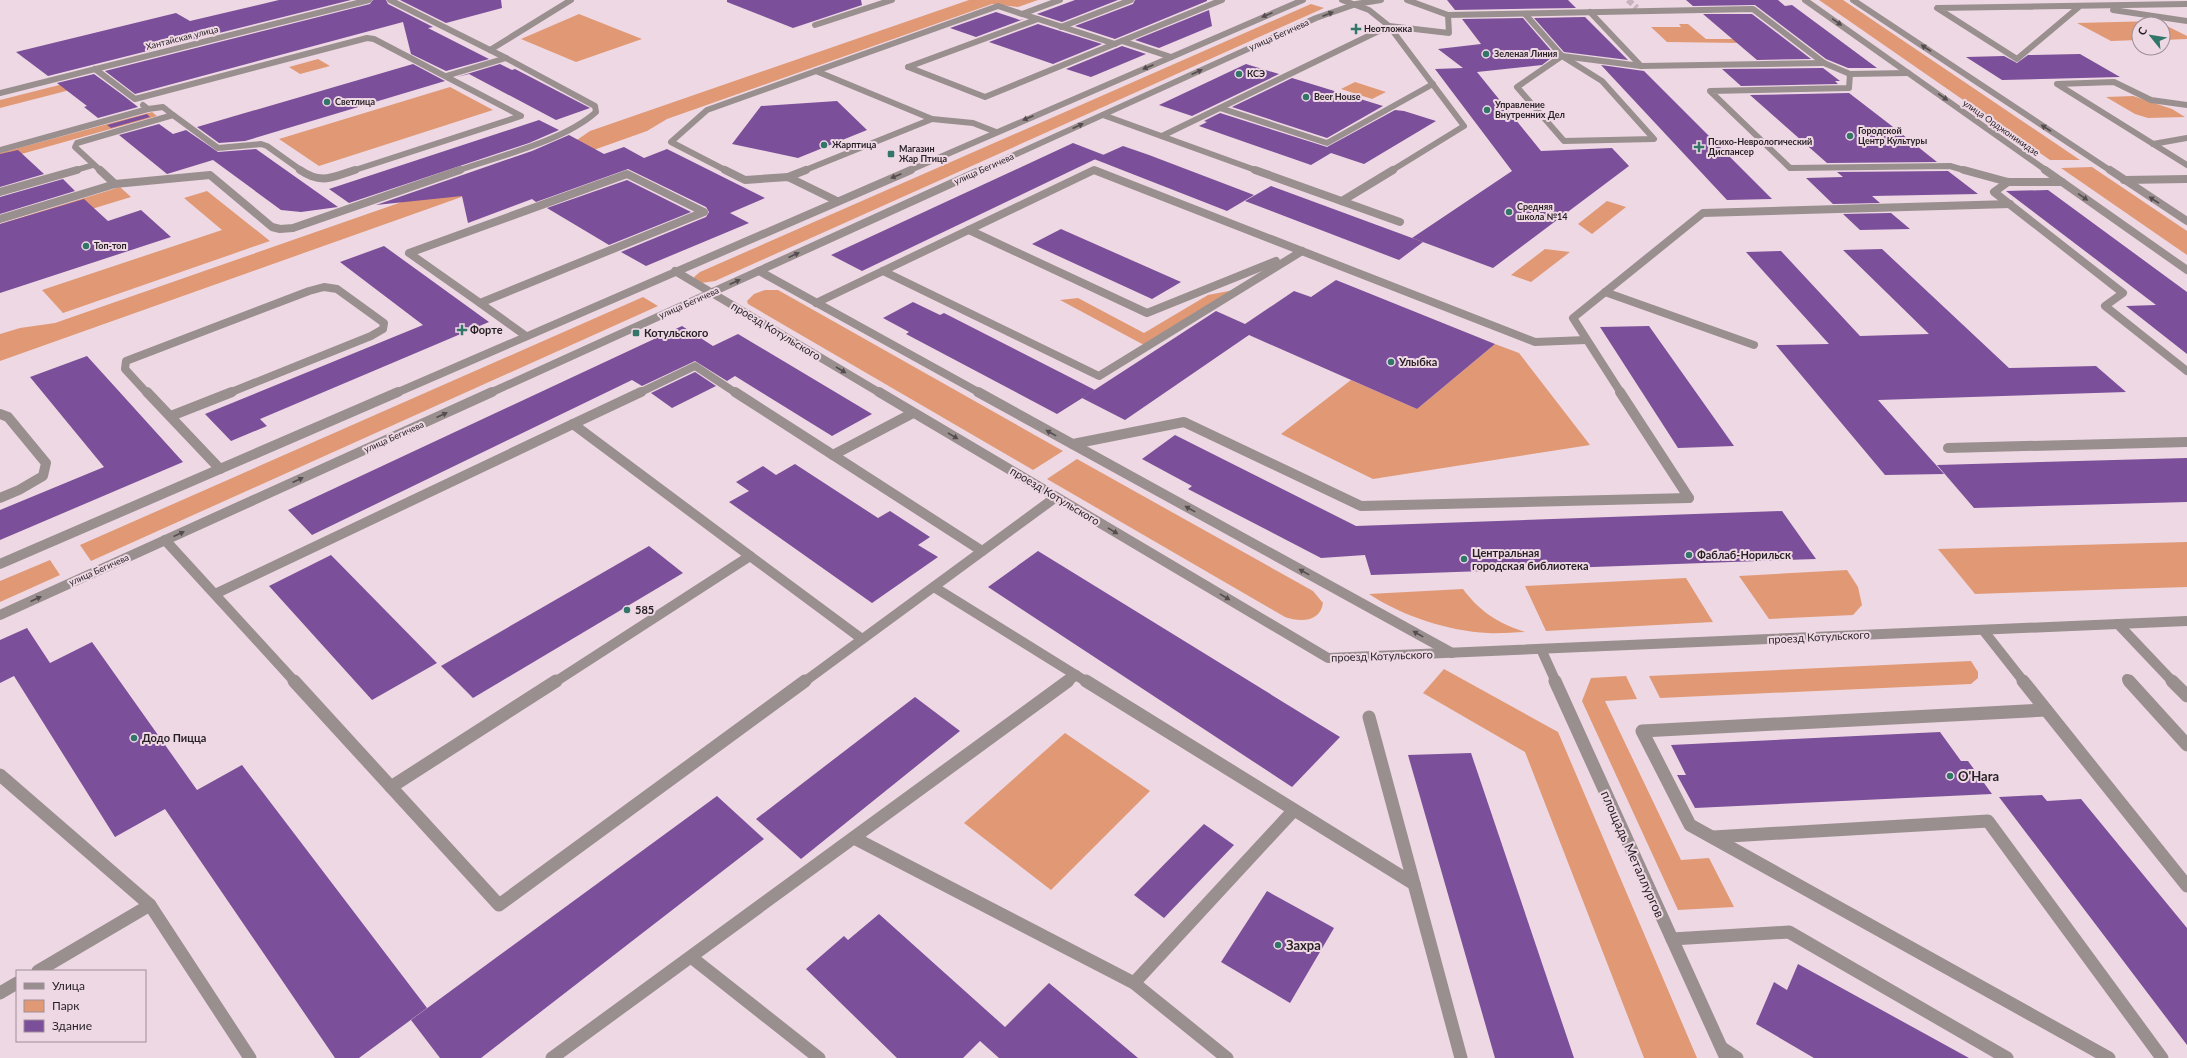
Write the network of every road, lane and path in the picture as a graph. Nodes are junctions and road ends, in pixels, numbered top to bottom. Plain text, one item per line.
1 (369, 0) edge
2 (390, 0) edge
3 (571, 0) edge
4 (892, 0) edge
5 (1060, 0) edge
6 (1131, 0) edge
7 (1222, 0) edge
8 (1303, 0) edge
9 (1342, 0) edge
10 (1381, 0) edge
11 (1407, 0) edge
12 (1805, 0) edge
13 (1853, 0) edge
14 (2070, 0) edge
15 (1356, 4) junction
16 (2187, 4) edge
17 (2080, 6) junction
18 (1590, 12) junction
19 (1022, 14) junction
20 (1525, 14) junction
21 (1448, 15) junction
22 (1038, 19) junction
23 (2187, 21) edge
24 (815, 25) dead end
25 (1061, 26) junction
26 (1389, 26) junction
27 (1122, 41) junction
28 (1114, 44) junction
29 (490, 50) junction
30 (1562, 56) junction
31 (1171, 57) junction
32 (506, 58) junction
33 (1824, 63) junction
34 (1642, 66) junction
35 (95, 69) junction
36 (816, 71) junction
37 (1908, 73) junction
38 (1850, 74) junction
39 (446, 76) junction
40 (1433, 84) junction
41 (0, 93) edge
42 (135, 99) junction
43 (2187, 106) edge
44 (1220, 108) junction
45 (148, 109) junction
46 (173, 115) junction
47 (1103, 115) junction
48 (932, 119) junction
49 (996, 132) junction
50 (1162, 136) junction
51 (2187, 138) edge
52 (2187, 143) edge
53 (2154, 144) junction
54 (0, 150) edge
55 (2187, 164) edge
56 (93, 165) junction
57 (788, 177) junction
58 (2187, 179) edge
59 (2124, 180) junction
60 (2008, 182) junction
61 (2062, 182) junction
62 (115, 184) junction
63 (0, 192) edge
64 (837, 201) junction
65 (1342, 201) junction
66 (2010, 204) junction
67 (0, 218) edge
68 (2187, 221) edge
69 (1400, 222) dead end
70 (969, 230) junction
71 (1302, 250) junction
72 (2187, 270) edge
73 (675, 271) junction
74 (759, 271) junction
75 (883, 271) junction
76 (1605, 292) junction
77 (711, 293) junction
78 (480, 303) junction
79 (816, 303) junction
80 (526, 336) junction
81 (1586, 340) junction
82 (1754, 345) dead end
83 (2187, 371) edge
84 (914, 413) junction
85 (0, 414) edge
86 (171, 416) junction
87 (573, 424) junction
88 (2187, 442) edge
89 (1073, 444) junction
90 (1948, 448) dead end
91 (833, 455) junction
92 (220, 469) junction
93 (1056, 497) junction
94 (0, 498) edge
95 (165, 540) junction
96 (982, 551) junction
97 (750, 556) junction
98 (0, 564) edge
99 (934, 587) junction
100 (215, 594) junction
101 (0, 615) edge
102 (2187, 621) edge
103 (2118, 624) junction
104 (1982, 630) junction
105 (862, 639) junction
106 (1541, 649) junction
107 (1452, 653) junction
108 (1076, 675) junction
109 (2127, 679) dead end
110 (2187, 696) edge
111 (2046, 710) junction
112 (1369, 717) dead end
113 (2187, 745) edge
114 (0, 775) edge
115 (391, 787) junction
116 (1294, 810) junction
117 (1712, 837) junction
118 (854, 838) junction
119 (1414, 884) junction
120 (2187, 886) edge
121 (150, 905) junction
122 (1672, 938) junction
123 (691, 956) junction
124 (40, 970) edge
125 (1134, 983) junction
126 (16, 984) edge
127 (0, 993) edge
128 (1724, 1053) edge
129 (250, 1058) edge
130 (552, 1058) edge
131 (819, 1058) edge
132 (1227, 1058) edge
133 (1461, 1058) edge
134 (1737, 1058) edge
135 (2007, 1058) edge
136 (2109, 1058) edge
137 (2162, 1058) edge

1 - 35 street, Хантайская улица
2 - 29 street
3 - 29 street
4 - 24 street
5 - 19 street
6 - 25 street
7 - 27 street
8 -> 31 street
9 - 15 street
10 - 15 street, улица Бегичева
11 - 21 street
12 -> 37 street, улица Орджоникидзе
59 -> 13 street
14 - 17 street
15 - 26 street
47 -> 15 street, улица Бегичева
16 - 17 street
17 - 17 street
17 - 23 street
18 - 20 street
18 - 33 street
18 - 34 street
19 - 22 street
19 - 36 street
20 - 21 street
20 - 30 street
21 - 26 street
22 - 25 street
22 - 28 street
25 - 28 street
26 - 40 street
26 - 44 street
27 - 28 street
27 - 31 street
29 - 32 street
30 - 30 street
30 - 34 street
31 -> 49 street
32 - 39 street
32 - 62 street
33 - 34 street
33 - 38 street
35 - 41 street, Хантайская улица
35 - 42 street
36 - 48 street
36 - 57 street
37 - 38 street
37 -> 61 street, улица Орджоникидзе
38 - 60 street
39 - 42 street
39 - 46 street
40 - 44 street
40 - 65 street
42 - 45 street
43 - 53 street
44 - 50 street
45 - 46 street
45 - 54 street
46 - 56 street
47 - 50 street
74 -> 47 street, улица Бегичева
48 - 49 street
48 - 57 street
49 -> 64 street
50 - 65 street
51 - 53 street
52 - 53 street
53 - 55 street
56 - 62 street
56 - 63 street
57 - 64 street
58 - 59 street
68 -> 59 street
60 - 61 street
60 - 66 street
61 -> 72 street, улица Орджоникидзе
62 - 67 street
64 - 73 street
65 - 69 street
66 - 76 street
66 - 83 street
70 - 71 street
70 - 71 street
70 - 75 street
71 - 75 street
71 - 81 street
73 - 77 street, проезд Котульского
73 - 80 street
77 -> 74 street, улица Бегичева
74 - 79 street, проезд Котульского
75 - 79 street
76 - 81 street
76 - 82 street
77 -> 84 street, проезд Котульского
95 -> 77 street, улица Бегичева
78 - 78 street
78 - 80 street
89 -> 79 street, проезд Котульского
80 - 92 street
81 - 89 street
84 - 91 street
84 -> 93 street, проезд Котульского
85 - 94 street
86 - 86 street
86 - 92 street
87 - 91 street
87 - 97 street
87 - 100 street
88 - 90 street
107 -> 89 street, проезд Котульского
91 - 96 street
92 - 98 street
93 - 96 street
93 -> 107 street, проезд Котульского
95 - 100 street
101 -> 95 street, улица Бегичева
96 - 99 street
97 - 105 street
97 - 115 street
99 - 105 street
99 - 108 street
100 - 115 street
102 - 103 street, проезд Котульского
103 - 104 street, проезд Котульского
103 - 110 street
104 - 106 street, проезд Котульского
104 - 111 street
105 - 115 street
106 - 107 street, проезд Котульского
106 - 122 street, площадь Металлургов
108 - 116 street
108 - 118 street
109 - 113 street
111 - 117 street
111 - 120 street
112 - 119 street
114 - 121 street
116 - 119 street
116 - 125 street
117 - 136 street
117 - 137 street
118 - 123 street
118 - 125 street
119 - 133 street
121 - 124 street
121 - 129 street
122 - 128 street, площадь Металлургов
122 - 135 street
123 - 130 street
123 - 131 street
125 - 132 street
126 - 127 street
128 - 134 street

